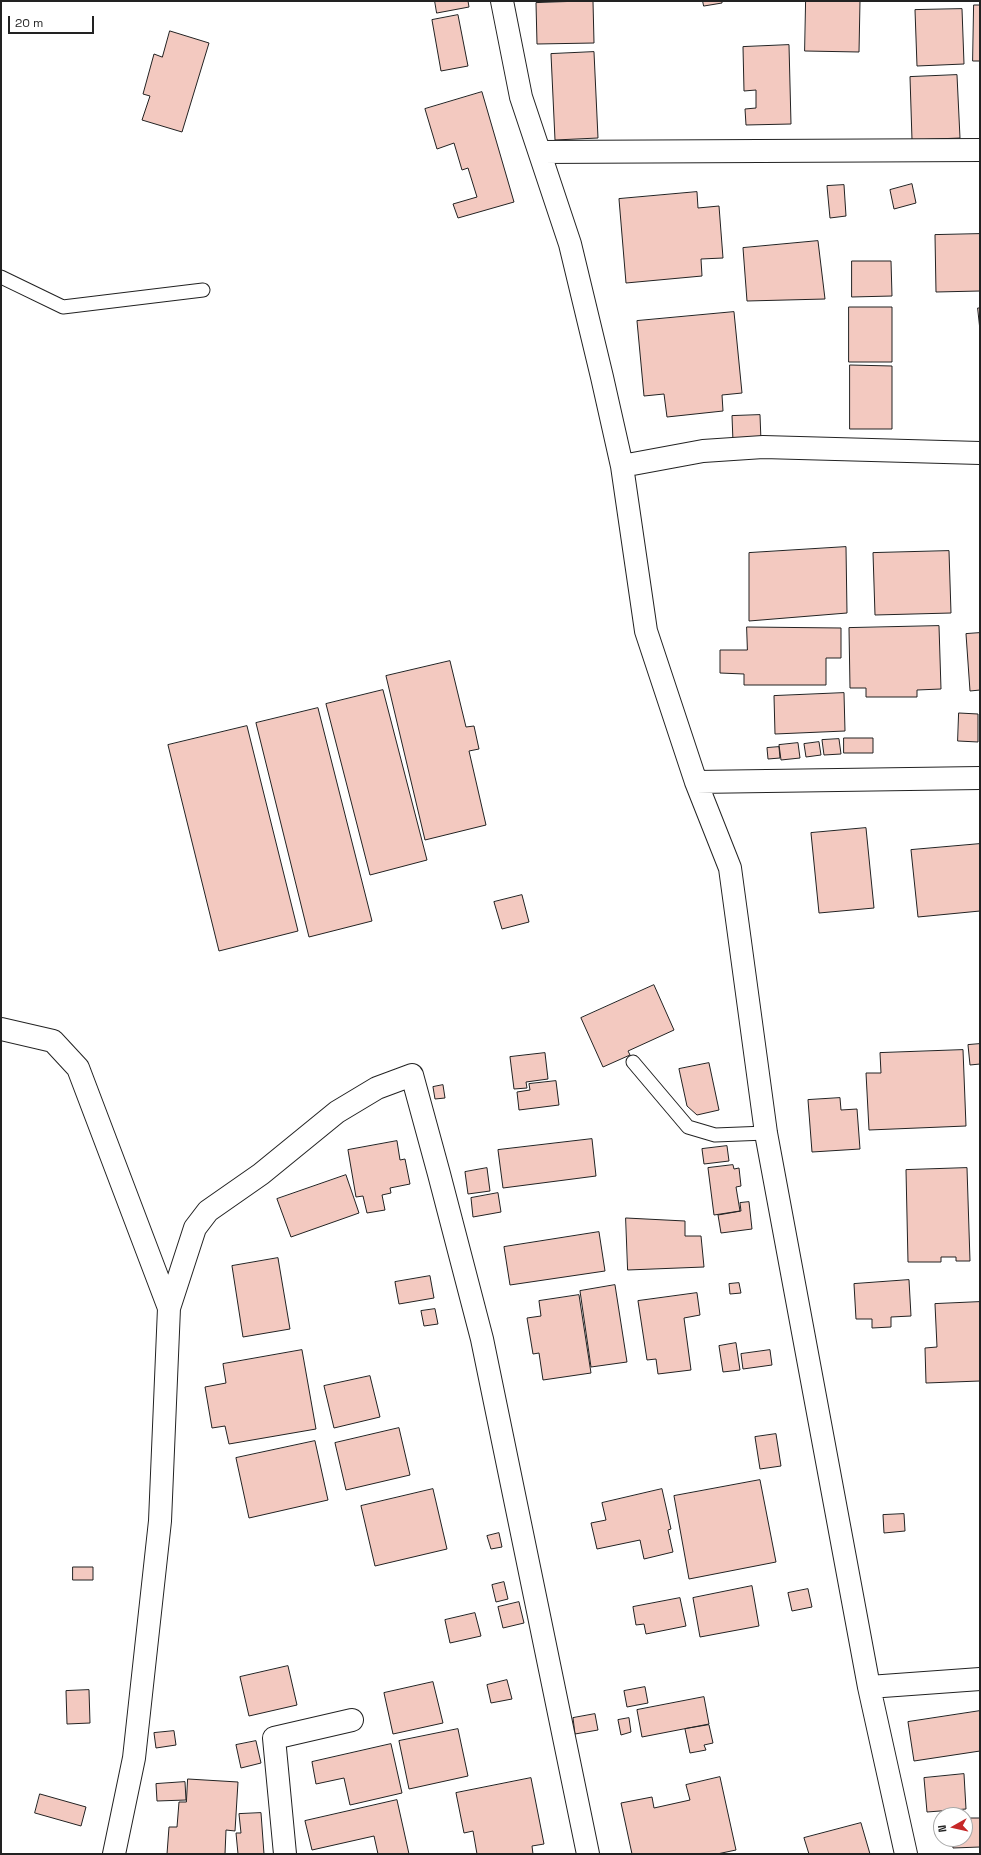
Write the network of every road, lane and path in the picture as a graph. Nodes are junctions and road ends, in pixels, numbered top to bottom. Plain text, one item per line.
1 (502, 1) edge
2 (980, 150) edge
3 (540, 152) junction
4 (1, 277) edge
5 (203, 290) dead end
6 (980, 453) edge
7 (622, 466) junction
8 (980, 778) edge
9 (696, 782) junction
10 (1, 1029) edge
11 (633, 1062) dead end
12 (766, 1133) junction
13 (169, 1308) junction
14 (980, 1679) edge
15 (869, 1687) junction
16 (352, 1720) dead end
17 (114, 1854) edge
18 (285, 1854) edge
19 (588, 1854) edge
20 (906, 1854) edge

1 - 3 street
2 - 3 street
3 - 7 street
4 - 5 lane
6 - 7 street
7 - 9 street
8 - 9 street
9 - 12 street
10 - 13 street
11 - 12 lane
12 - 15 street
13 - 17 street
13 - 19 street
14 - 15 street
15 - 20 street
16 - 18 street

